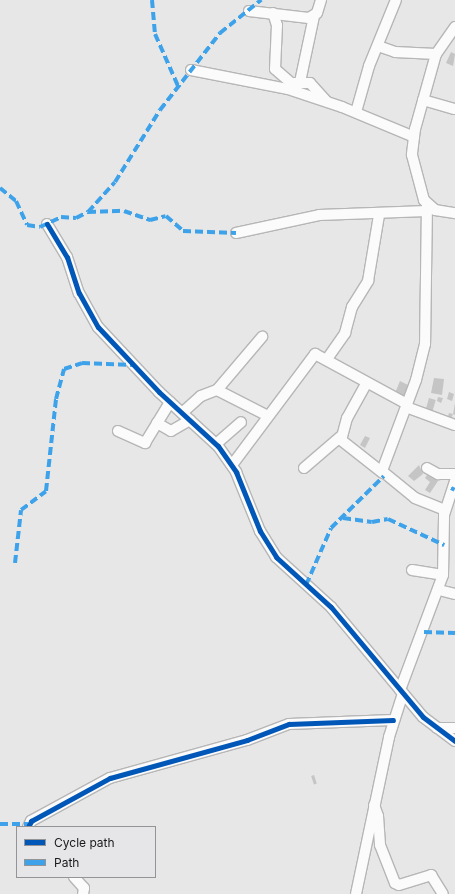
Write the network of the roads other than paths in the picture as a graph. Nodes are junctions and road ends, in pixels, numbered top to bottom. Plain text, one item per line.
1 (321, 0) edge
2 (396, 0) edge
3 (249, 11) dead end
4 (273, 13) junction
5 (314, 16) junction
6 (455, 27) edge
7 (378, 46) junction
8 (436, 54) junction
9 (191, 70) dead end
10 (300, 82) junction
11 (423, 100) junction
12 (326, 101) junction
13 (455, 109) edge
14 (356, 112) junction
15 (414, 137) junction
16 (427, 208) junction
17 (455, 213) edge
18 (379, 214) junction
19 (47, 224) dead end
20 (236, 233) dead end
21 (262, 338) dead end
22 (327, 359) junction
23 (366, 384) junction
24 (217, 390) junction
25 (170, 402) junction
26 (406, 406) junction
27 (182, 413) junction
28 (268, 416) junction
29 (190, 420) junction
30 (241, 422) dead end
31 (157, 423) junction
32 (455, 425) edge
33 (118, 431) dead end
34 (340, 437) junction
35 (216, 444) junction
36 (232, 465) junction
37 (304, 468) dead end
38 (427, 468) dead end
39 (382, 473) junction
40 (455, 474) edge
41 (455, 480) edge
42 (445, 510) junction
43 (412, 570) dead end
44 (443, 576) junction
45 (439, 590) junction
46 (455, 594) edge
47 (401, 691) junction
48 (393, 720) junction
49 (437, 728) junction
50 (455, 728) edge
51 (455, 741) edge
52 (374, 805) junction
53 (28, 826) edge
54 (75, 878) edge
55 (83, 894) edge
56 (356, 894) edge
57 (443, 894) edge

1 - 5 street
2 - 7 street
3 - 4 street
4 - 5 street
4 - 10 street
5 - 10 street
6 - 8 street
7 - 8 street
7 - 14 street
8 - 11 street
9 - 12 street
10 - 12 street
11 - 13 street
11 - 15 street
12 - 14 street
14 - 15 street
15 - 16 street
16 - 17 street
16 - 18 street
16 - 26 street
18 - 20 street
18 - 22 street
19 - 25 street
21 - 24 street
22 - 23 street
22 - 28 street
23 - 26 street
23 - 34 street
24 - 27 street
24 - 28 street
25 - 27 street
25 - 31 street
26 - 32 street
26 - 39 street
27 - 29 street
28 - 36 street
29 - 31 street
29 - 35 street
30 - 35 street
31 - 33 street
34 - 37 street
34 - 39 street
35 - 36 street
36 - 47 street
38 - 40 street
39 - 42 street
41 - 42 street
42 - 44 street
43 - 44 street
44 - 45 street
45 - 46 street
45 - 47 street
47 - 48 street
47 - 49 street
48 - 52 street
48 - 53 street
49 - 50 street
49 - 51 street
52 - 56 street
52 - 57 street
54 - 55 street

